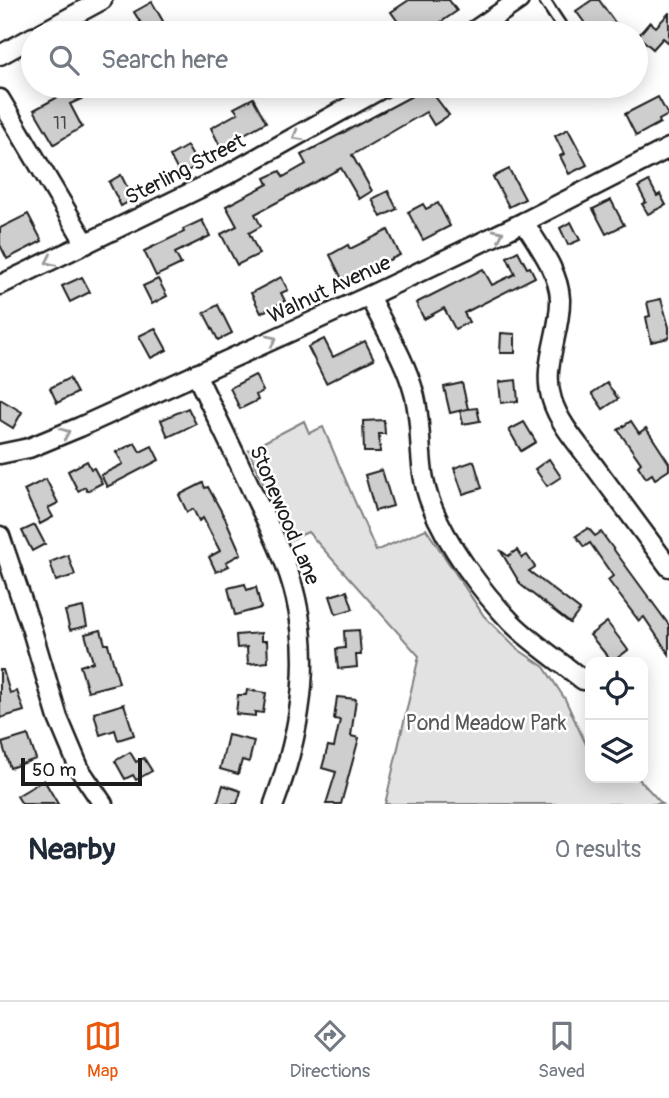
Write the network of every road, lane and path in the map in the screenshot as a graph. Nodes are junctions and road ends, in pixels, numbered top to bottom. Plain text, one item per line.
1 (102, 0) edge
2 (519, 0) edge
3 (544, 0) edge
4 (63, 21) edge
5 (488, 21) edge
6 (558, 21) edge
7 (21, 44) edge
8 (0, 55) edge
9 (365, 98) edge
10 (0, 99) edge
11 (669, 148) edge
12 (524, 222) junction
13 (86, 244) junction
14 (0, 285) edge
15 (369, 296) junction
16 (196, 374) junction
17 (0, 454) edge
18 (0, 536) edge
19 (669, 567) edge
20 (583, 680) dead end
21 (103, 804) edge
22 (274, 804) edge

1 - 4 street
2 - 5 street
3 - 6 lane
7 - 8 street
9 -> 13 street, Sterling Street
10 - 13 street
11 - 12 street, Walnut Avenue
15 -> 12 street, Walnut Avenue
12 - 19 street
13 -> 14 street, Sterling Street
16 -> 15 street, Walnut Avenue
15 - 20 street
17 -> 16 street, Walnut Avenue
16 - 22 street, Stonewood Lane
18 - 21 street

